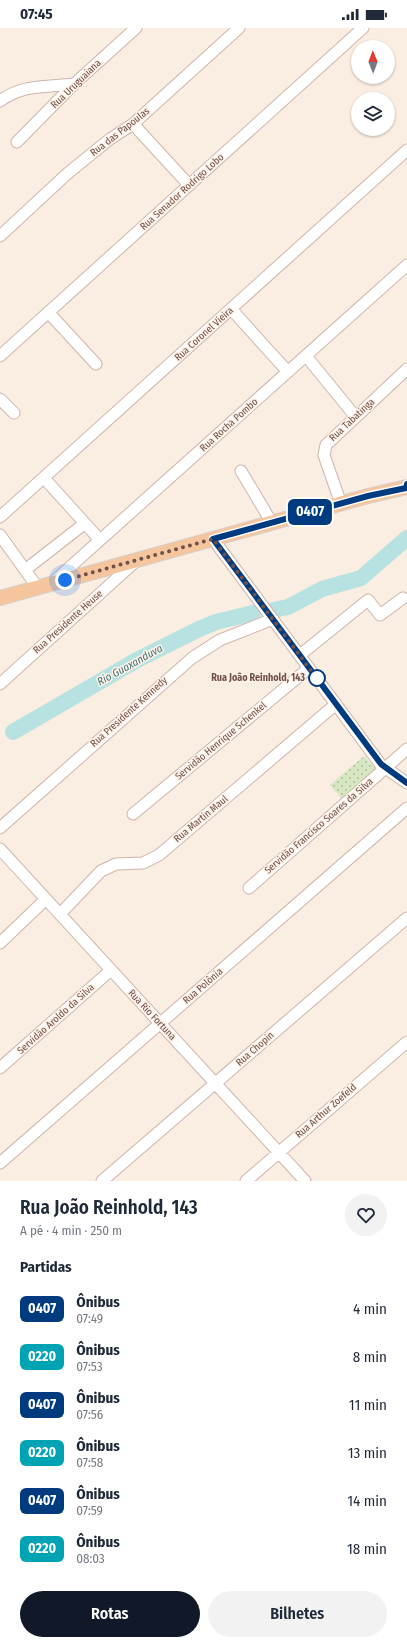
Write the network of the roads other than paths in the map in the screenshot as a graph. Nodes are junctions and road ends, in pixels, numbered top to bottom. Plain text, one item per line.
1 (136, 28) edge
2 (239, 28) edge
3 (363, 28) edge
4 (74, 84) junction
5 (0, 101) edge
6 (133, 124) junction
7 (17, 142) dead end
8 (407, 150) edge
9 (189, 185) junction
10 (0, 236) edge
11 (407, 264) edge
12 (232, 310) junction
13 (48, 312) junction
14 (0, 356) edge
15 (306, 356) junction
16 (96, 364) dead end
17 (407, 369) edge
18 (288, 372) junction
19 (0, 398) edge
20 (14, 413) dead end
21 (355, 416) junction
22 (242, 471) dead end
23 (44, 478) junction
24 (407, 486) edge
25 (342, 504) junction
26 (0, 517) edge
27 (272, 522) junction
28 (84, 524) junction
29 (0, 534) edge
30 (213, 539) junction
31 (100, 540) junction
32 (136, 560) junction
33 (25, 570) junction
34 (44, 586) junction
35 (0, 598) edge
36 (403, 598) dead end
37 (269, 613) junction
38 (300, 655) junction
39 (309, 668) junction
40 (0, 684) edge
41 (336, 704) junction
42 (407, 749) edge
43 (385, 768) junction
44 (407, 783) edge
45 (407, 808) edge
46 (133, 814) dead end
47 (0, 828) edge
48 (0, 850) edge
49 (249, 888) dead end
50 (46, 899) junction
51 (60, 914) junction
52 (407, 918) edge
53 (0, 943) edge
54 (111, 970) junction
55 (160, 1024) junction
56 (407, 1042) edge
57 (0, 1068) edge
58 (215, 1084) junction
59 (279, 1153) junction
60 (0, 1163) edge
61 (102, 1181) edge
62 (246, 1181) edge
63 (305, 1181) edge

1 - 4 street, Rua Uruguaiana
2 - 6 street, Rua das Papoulas
3 - 9 street, Rua Senador Rodrigo Lobo
4 - 5 street
4 - 7 street, Rua Uruguaiana
6 - 9 street
6 - 10 street, Rua das Papoulas
8 - 12 street, Rua Coronel Vieira
9 - 13 street, Rua Senador Rodrigo Lobo
11 - 15 street, Rua Rocha Pombo
12 - 18 street
12 - 23 street, Rua Coronel Vieira
13 - 14 street, Rua Senador Rodrigo Lobo
13 - 16 street
15 - 18 street, Rua Rocha Pombo
15 - 21 street
17 - 21 street, Rua Tabatinga
18 - 31 street, Rua Rocha Pombo
19 - 20 street
21 - 25 street, Rua Tabatinga
22 - 27 street
23 - 26 street, Rua Coronel Vieira
23 - 28 street
24 - 25 main road
25 - 27 main road
27 - 30 main road
28 - 31 street
28 - 33 street
29 - 33 street
30 - 32 main road
30 - 37 street
31 - 34 street, Rua Rocha Pombo
32 - 34 main road
32 - 40 street, Rua Presidente Heuse
33 - 34 street
34 - 35 main road
36 - 38 street
37 - 38 street
37 - 47 street, Rua Presidente Kennedy
38 - 39 street
39 - 41 street
39 - 46 street, Servidão Henrique Schenkel
41 - 43 street
41 - 51 street, Rua Martin Maul
42 - 43 street, Servidão Francisco Soares da Silva
43 - 44 street
43 - 49 street, Servidão Francisco Soares da Silva
45 - 55 street, Rua Polônia
48 - 50 street, Rua Rio Fortuna
50 - 51 street, Rua Rio Fortuna
50 - 53 street
51 - 54 street, Rua Rio Fortuna
52 - 58 street, Rua Chopin
54 - 55 street, Rua Rio Fortuna
54 - 57 street, Servidão Aroldo da Silva
55 - 58 street, Rua Rio Fortuna
55 - 60 street, Rua Polônia
56 - 59 street, Rua Arthur Zoefeld
58 - 59 street, Rua Rio Fortuna
58 - 61 street, Rua Chopin
59 - 62 street, Rua Arthur Zoefeld
59 - 63 street, Rua Rio Fortuna

